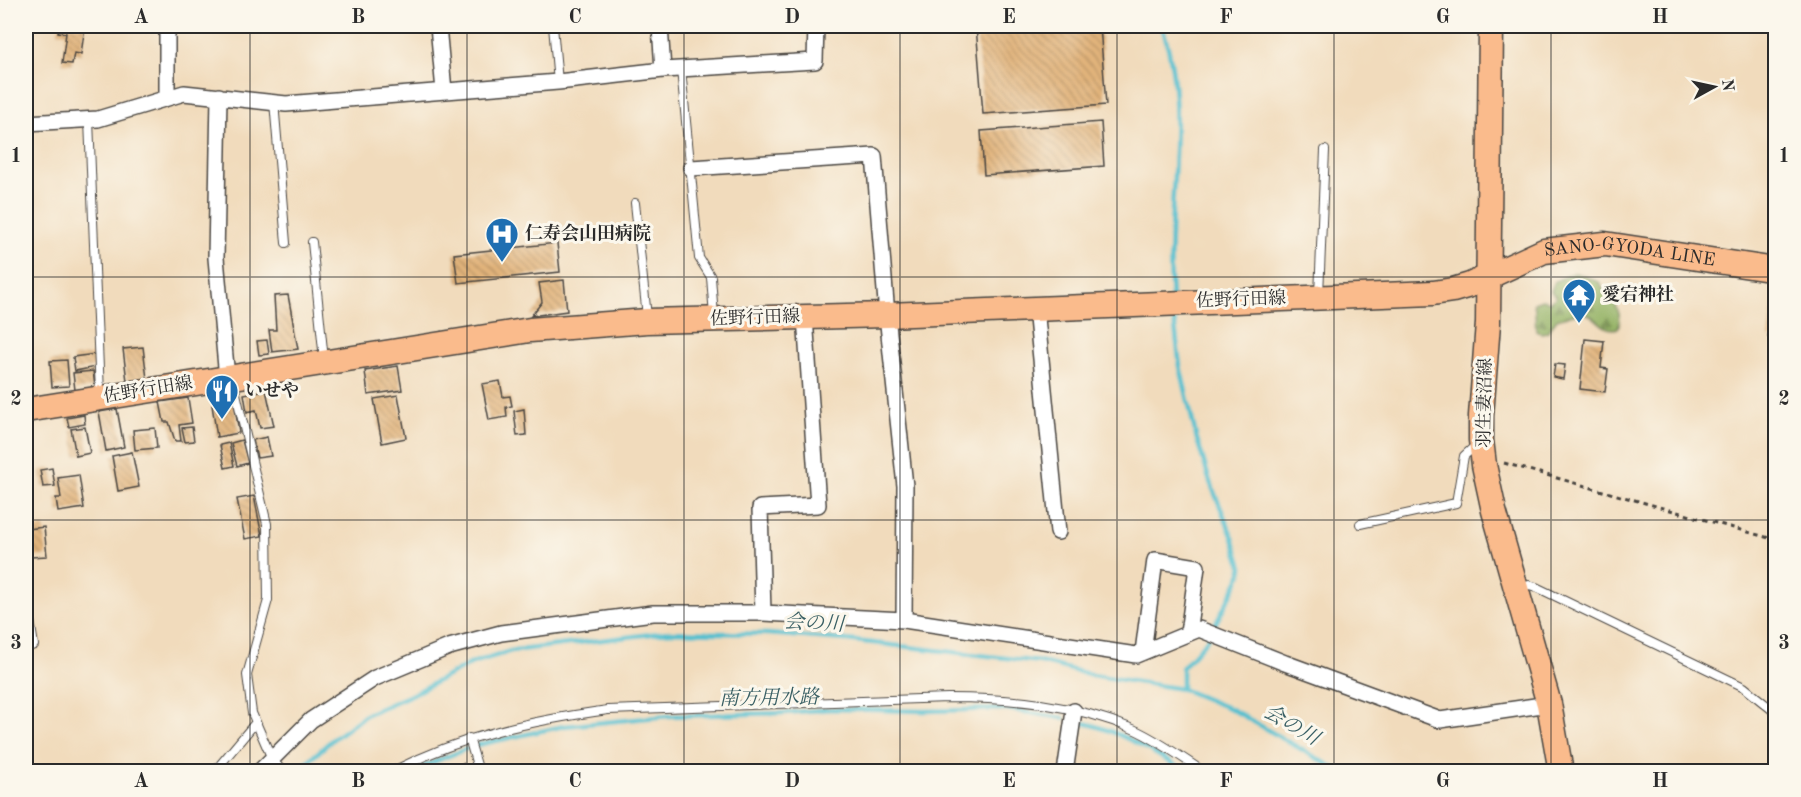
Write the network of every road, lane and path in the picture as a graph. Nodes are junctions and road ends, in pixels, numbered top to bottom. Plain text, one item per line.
1 (167, 26) edge
2 (438, 26) edge
3 (553, 26) edge
4 (660, 26) edge
5 (816, 26) edge
6 (1491, 26) edge
7 (681, 69) junction
8 (663, 70) junction
9 (558, 82) junction
10 (444, 91) junction
11 (219, 96) junction
12 (167, 98) junction
13 (274, 102) junction
14 (89, 120) junction
15 (26, 123) edge
16 (1325, 150) dead end
17 (691, 168) junction
18 (635, 203) dead end
19 (312, 242) dead end
20 (286, 243) dead end
21 (1776, 270) edge
22 (1488, 277) junction
23 (1318, 297) junction
24 (1036, 308) junction
25 (887, 315) junction
26 (805, 317) junction
27 (714, 320) junction
28 (647, 321) junction
29 (324, 363) junction
30 (230, 377) junction
31 (100, 398) junction
32 (26, 410) edge
33 (1481, 440) junction
34 (1484, 465) junction
35 (1360, 524) dead end
36 (1058, 532) dead end
37 (1776, 540) edge
38 (1516, 589) junction
39 (26, 596) edge
40 (763, 613) junction
41 (904, 620) junction
42 (1188, 633) junction
43 (26, 648) edge
44 (1143, 652) junction
45 (1549, 704) junction
46 (1074, 711) junction
47 (1776, 712) edge
48 (256, 722) junction
49 (469, 738) junction
50 (272, 759) junction
51 (475, 759) junction
52 (214, 771) edge
53 (259, 771) edge
54 (284, 771) edge
55 (391, 771) edge
56 (443, 771) edge
57 (479, 771) edge
58 (1065, 771) edge
59 (1204, 771) edge
60 (1561, 771) edge

1 - 12 street
2 - 10 street
3 - 9 lane
4 - 8 street
5 - 7 street
6 - 22 main road, 羽生妻沼線
7 - 8 street
7 - 17 lane
8 - 9 street
9 - 10 street
10 - 13 street
11 - 12 street
11 - 13 street
11 - 30 street
12 - 14 street
13 - 20 lane
14 - 15 street
14 - 31 lane
16 - 23 lane
17 - 25 street
17 - 27 lane
18 - 28 lane
19 - 29 lane
21 - 22 main road, SANO-GYODA LINE
22 - 23 main road, 佐野行田線
22 - 33 main road, 羽生妻沼線
23 - 24 main road, 佐野行田線
24 - 25 main road, 佐野行田線
24 - 36 street
25 - 26 main road, 佐野行田線
25 - 41 street
26 - 27 main road, 佐野行田線
26 - 40 street
27 - 28 main road, 佐野行田線
28 - 29 main road, 佐野行田線
29 - 30 main road, 佐野行田線
30 - 31 main road, 佐野行田線
30 - 48 lane
31 - 32 main road, 佐野行田線
33 - 34 main road, 羽生妻沼線
33 - 35 lane
34 - 37 path
34 - 38 main road, 羽生妻沼線
38 - 45 main road, 羽生妻沼線
38 - 47 lane
39 - 43 lane
40 - 41 street
40 - 50 street
41 - 44 street
42 - 44 street
42 - 44 street
42 - 45 street
45 - 60 main road, 羽生妻沼線
46 - 49 lane
46 - 58 street
46 - 59 lane
48 - 50 lane
48 - 52 lane
49 - 51 lane
49 - 55 lane
50 - 53 street
50 - 54 lane
51 - 56 path
51 - 57 lane

